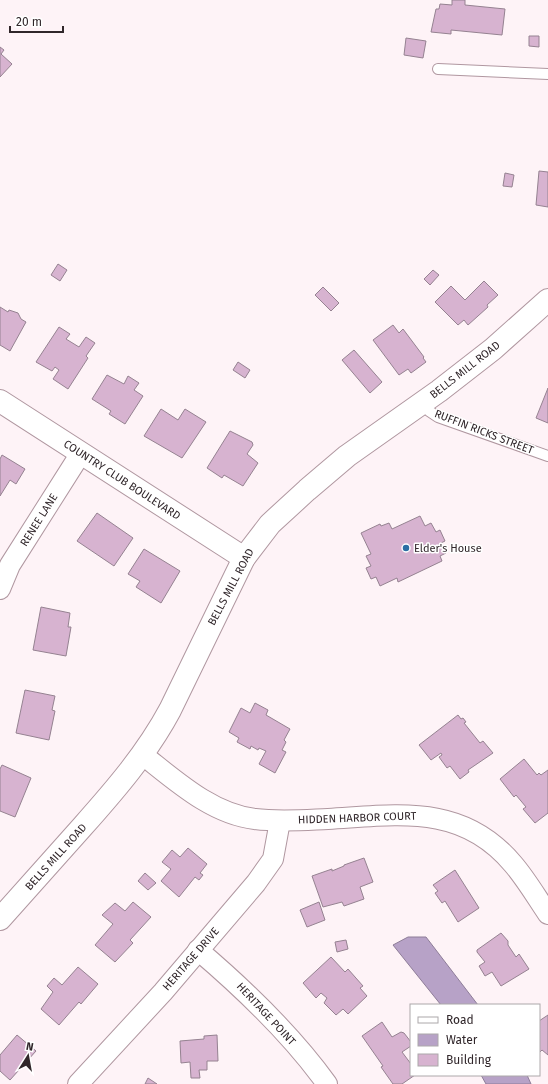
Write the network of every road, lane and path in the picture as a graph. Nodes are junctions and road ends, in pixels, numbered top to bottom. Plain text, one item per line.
1 (438, 69) dead end
2 (548, 74) edge
3 (548, 300) edge
4 (0, 401) edge
5 (422, 403) junction
6 (81, 453) junction
7 (548, 456) edge
8 (244, 558) junction
9 (0, 589) edge
10 (143, 755) junction
11 (280, 820) junction
12 (548, 914) edge
13 (0, 919) edge
14 (198, 950) junction
15 (78, 1084) edge
16 (327, 1084) edge

1 - 2 lane
3 - 5 street, BELLS MILL ROAD
4 - 6 street, COUNTRY CLUB BOULEVARD
5 - 7 lane, RUFFIN RICKS STREET
5 - 8 street, BELLS MILL ROAD
6 - 8 street, COUNTRY CLUB BOULEVARD
6 - 9 street, RENEE LANE
8 - 10 street, BELLS MILL ROAD
10 - 11 street, HIDDEN HARBOR COURT
10 - 13 street, BELLS MILL ROAD
11 - 12 street, HIDDEN HARBOR COURT
11 - 14 street, HERITAGE DRIVE
14 - 15 street, HERITAGE DRIVE
14 - 16 street, HERITAGE POINT

